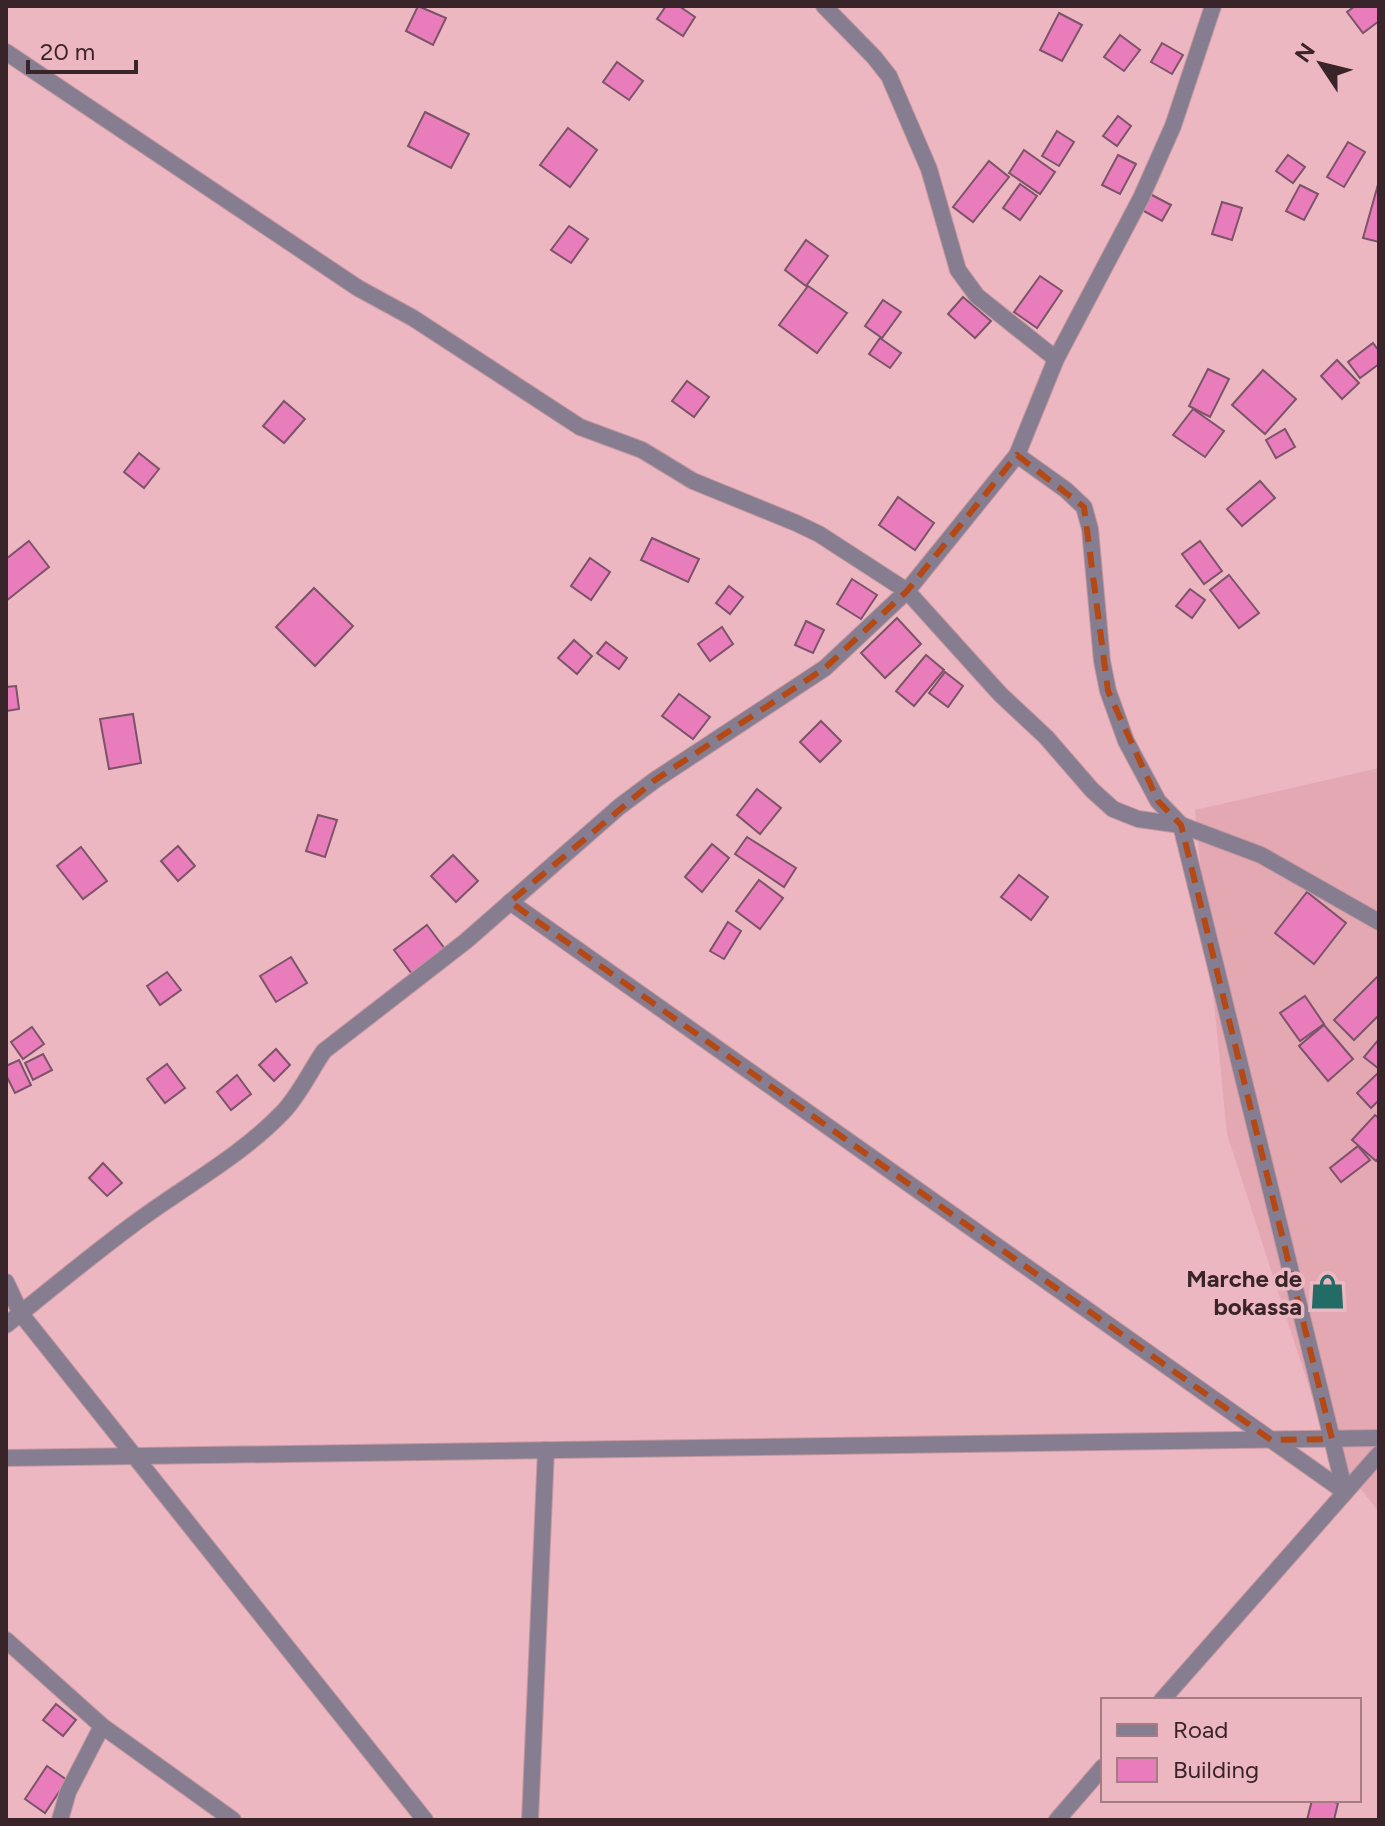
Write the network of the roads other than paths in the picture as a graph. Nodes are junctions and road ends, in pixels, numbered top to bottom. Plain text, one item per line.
1 (824, 6) edge
2 (1213, 6) edge
3 (6, 52) edge
4 (1056, 359) junction
5 (1017, 455) junction
6 (907, 591) junction
7 (1181, 825) junction
8 (510, 902) junction
9 (1379, 922) edge
10 (6, 1282) edge
11 (21, 1314) junction
12 (6, 1325) edge
13 (1379, 1438) edge
14 (1332, 1439) junction
15 (1271, 1440) junction
16 (546, 1450) junction
17 (1379, 1454) edge
18 (135, 1456) junction
19 (6, 1458) edge
20 (1345, 1492) junction
21 (6, 1640) edge
22 (1164, 1698) edge
23 (102, 1726) junction
24 (1101, 1769) edge
25 (60, 1820) edge
26 (233, 1820) edge
27 (425, 1820) edge
28 (530, 1820) edge
29 (1057, 1820) edge

1 - 4 street
2 - 4 street
3 - 6 street
4 - 5 street
5 - 6 street
5 - 7 street
6 - 7 street
6 - 8 street
7 - 9 street
7 - 14 street
8 - 11 street
8 - 15 street
10 - 11 street
11 - 12 street
11 - 18 street
13 - 14 street
14 - 15 street
14 - 20 street
15 - 16 street
15 - 20 street
16 - 18 street
16 - 28 street
17 - 20 street
18 - 19 street
18 - 27 street
20 - 22 street
21 - 23 street
23 - 25 street
23 - 26 street
24 - 29 street

